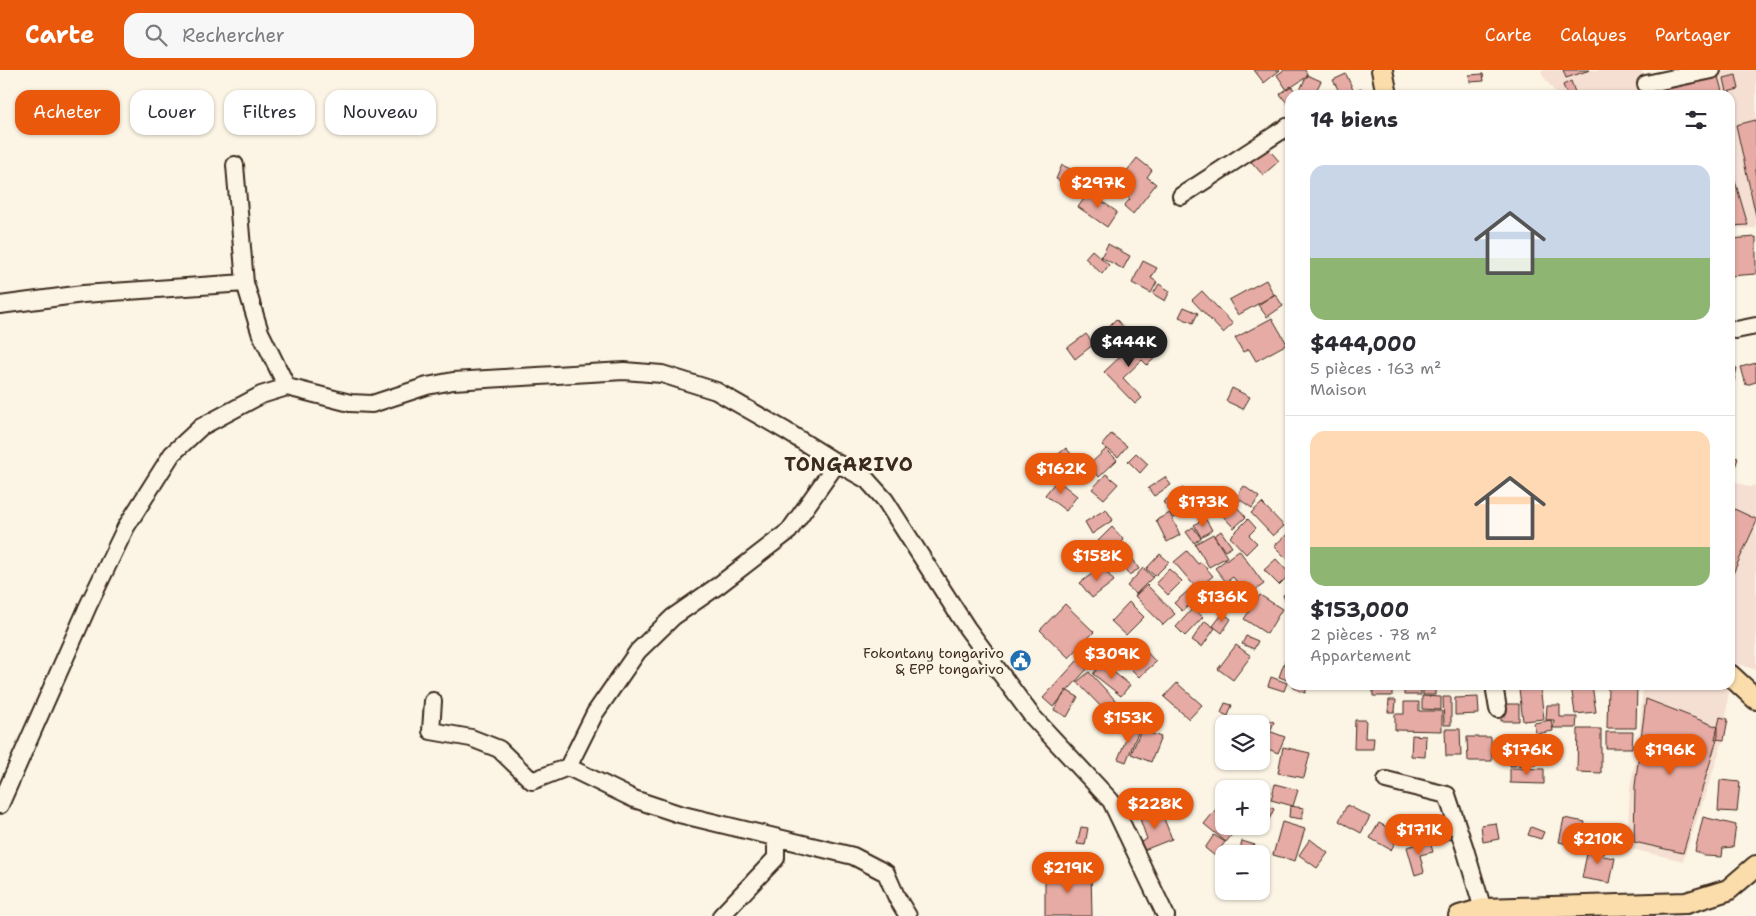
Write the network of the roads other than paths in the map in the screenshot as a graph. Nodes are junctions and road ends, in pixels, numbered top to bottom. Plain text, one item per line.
1 (1382, 70) edge
2 (1712, 70) edge
3 (1646, 84) dead end
4 (1386, 90) edge
5 (1285, 128) edge
6 (235, 165) dead end
7 (1181, 196) dead end
8 (245, 283) junction
9 (0, 305) edge
10 (1756, 326) edge
11 (1735, 330) edge
12 (287, 387) junction
13 (837, 463) junction
14 (1735, 680) edge
15 (1495, 690) edge
16 (1756, 699) edge
17 (433, 701) dead end
18 (1498, 710) dead end
19 (568, 767) junction
20 (1386, 780) dead end
21 (0, 805) edge
22 (776, 838) junction
23 (1756, 866) edge
24 (1484, 912) edge
25 (721, 916) edge
26 (908, 916) edge
27 (1166, 916) edge
28 (1460, 916) edge

1 - 4 main road
2 - 3 street
5 - 7 street
6 - 8 street
8 - 9 street
8 - 12 street
10 - 11 street
12 - 13 street
12 - 21 street
13 - 19 street
13 - 27 street
14 - 16 main road
15 - 18 street
17 - 19 street
19 - 22 street
20 - 24 street
22 - 25 street
22 - 26 street
23 - 24 main road
24 - 28 main road

